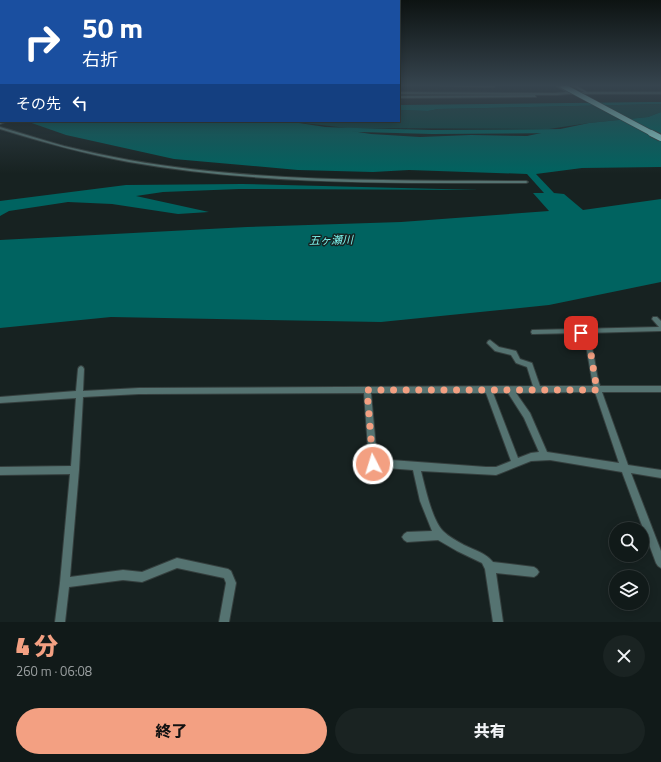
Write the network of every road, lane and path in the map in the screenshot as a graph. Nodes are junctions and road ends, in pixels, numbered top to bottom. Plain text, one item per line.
1 (618, 115) edge
2 (624, 115) edge
3 (0, 128) edge
4 (661, 134) edge
5 (661, 138) edge
6 (526, 182) dead end
7 (655, 319) dead end
8 (661, 325) edge
9 (661, 329) edge
10 (581, 331) junction
11 (534, 332) dead end
12 (490, 342) dead end
13 (81, 369) dead end
14 (661, 389) edge
15 (367, 390) junction
16 (488, 390) junction
17 (510, 390) junction
18 (538, 390) junction
19 (598, 390) junction
20 (80, 394) junction
21 (0, 400) edge
22 (545, 456) junction
23 (516, 462) junction
24 (416, 466) junction
25 (624, 467) junction
26 (75, 470) junction
27 (0, 471) edge
28 (661, 474) edge
29 (440, 535) junction
30 (407, 537) dead end
31 (661, 563) edge
32 (490, 567) junction
33 (534, 572) dead end
34 (65, 584) junction
35 (60, 622) edge
36 (224, 622) edge
37 (498, 622) edge

1 - 5 highway, bridge
2 - 4 highway, bridge
3 - 6 street
7 - 8 street
9 - 10 street
10 - 11 street
10 - 19 street
12 - 18 street
13 - 20 street
14 - 19 street
15 - 16 street
15 - 20 street
15 - 24 street
16 - 17 street
16 - 23 street
17 - 18 street
17 - 22 street
18 - 19 street
19 - 25 street
20 - 21 street
20 - 26 street
22 - 23 street
22 - 25 street
23 - 24 street
24 - 29 street
25 - 28 street
25 - 31 street
26 - 27 street
26 - 34 street
29 - 30 street
29 - 32 street
32 - 33 street
32 - 37 street
34 - 35 street
34 - 36 street

